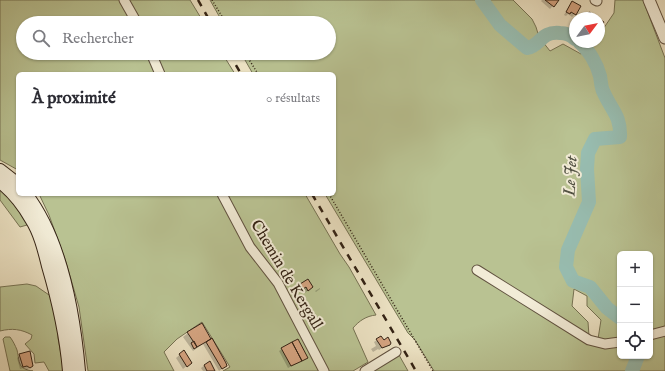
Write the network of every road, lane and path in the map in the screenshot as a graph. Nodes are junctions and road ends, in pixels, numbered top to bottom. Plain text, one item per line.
1 (124, 0) edge
2 (212, 0) edge
3 (649, 0) edge
4 (133, 16) edge
5 (222, 16) edge
6 (665, 38) edge
7 (155, 60) edge
8 (249, 60) edge
9 (159, 72) edge
10 (257, 72) edge
11 (0, 170) edge
12 (0, 182) edge
13 (16, 182) edge
14 (27, 196) edge
15 (223, 196) edge
16 (330, 196) edge
17 (477, 270) dead end
18 (665, 331) edge
19 (653, 334) edge
20 (617, 342) edge
21 (396, 352) dead end
22 (69, 371) edge
23 (79, 371) edge
24 (324, 371) edge
25 (365, 371) edge
26 (433, 371) edge

1 - 4 street
2 - 5 path
3 - 6 street
7 - 9 street
8 - 10 path
11 - 13 main road
12 - 22 main road
14 - 23 main road
15 - 24 street, Chemin de Kergall
16 - 26 path
17 - 20 street
18 - 19 street
21 - 25 street

